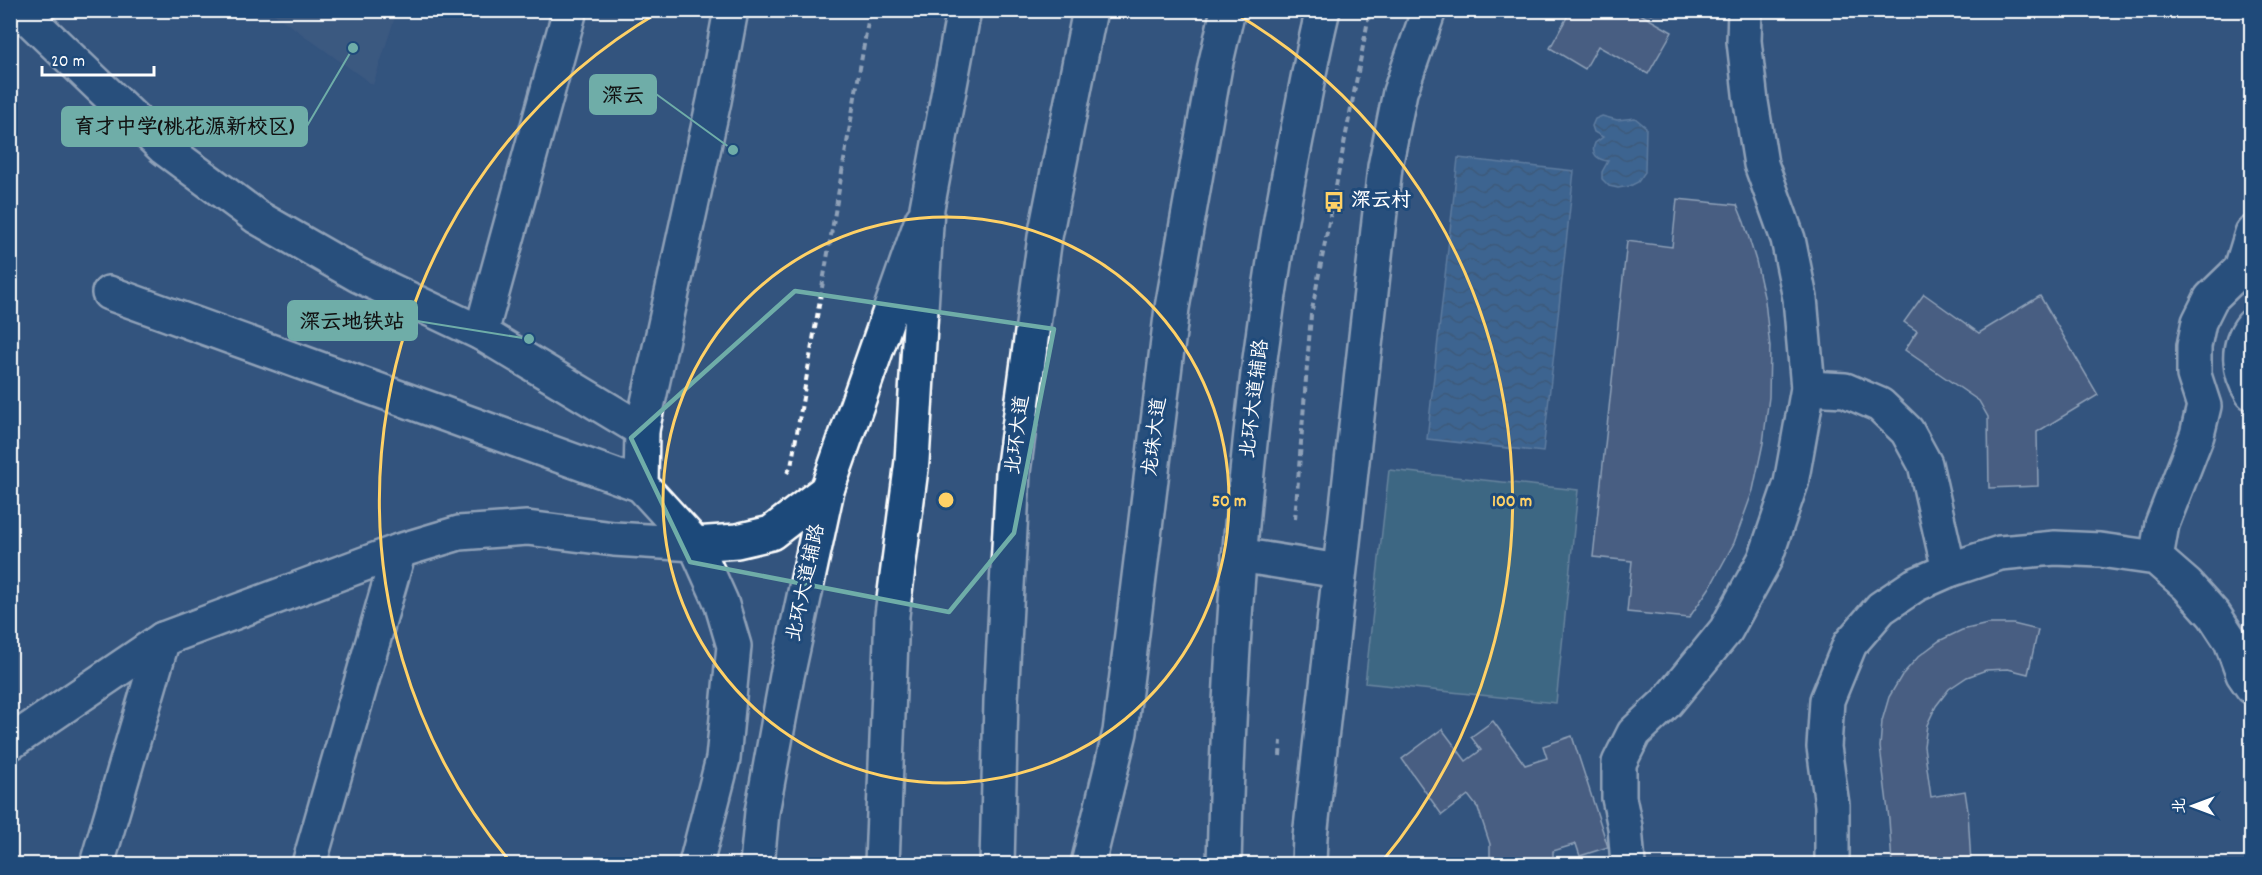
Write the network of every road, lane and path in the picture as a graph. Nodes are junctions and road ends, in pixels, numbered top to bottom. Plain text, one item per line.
1 (20, 10) edge
2 (570, 10) edge
3 (731, 10) edge
4 (870, 10) edge
5 (964, 10) edge
6 (1090, 10) edge
7 (1228, 10) edge
8 (1323, 10) edge
9 (1370, 10) edge
10 (1429, 10) edge
11 (1745, 10) edge
12 (927, 208) junction
13 (2252, 233) edge
14 (109, 293) dead end
15 (2252, 326) edge
16 (481, 333) junction
17 (1808, 388) junction
18 (2252, 393) edge
19 (642, 430) junction
20 (786, 475) dead end
21 (640, 485) junction
22 (827, 490) junction
23 (1295, 519) dead end
24 (695, 544) junction
25 (399, 551) junction
26 (1239, 555) junction
27 (2156, 558) junction
28 (1949, 570) junction
29 (1339, 571) junction
30 (163, 639) junction
31 (2252, 687) edge
32 (10, 743) edge
33 (762, 812) junction
34 (97, 864) edge
35 (309, 864) edge
36 (696, 864) edge
37 (746, 864) edge
38 (758, 864) edge
39 (882, 864) edge
40 (998, 864) edge
41 (1088, 864) edge
42 (1224, 864) edge
43 (1309, 864) edge
44 (1628, 864) edge
45 (1832, 864) edge

1 - 16 main road
2 - 16 main road
3 - 19 main road
4 - 20 path
5 - 12 main road
6 - 40 main road, 北环大道
7 - 41 main road, 龙珠大道
8 - 26 main road, 北环大道辅路
9 - 23 path
10 - 29 main road
11 - 17 main road
12 - 22 main road, 北环大道辅路
12 - 39 main road
13 - 27 main road
14 - 21 main road
15 - 18 main road
16 - 19 main road
17 - 28 main road
17 - 44 main road
19 - 21 main road
21 - 24 main road
22 - 24 main road
22 - 33 main road, 北环大道辅路
24 - 25 main road
24 - 36 main road
25 - 30 main road
25 - 35 main road
26 - 29 main road
26 - 42 main road, 北环大道辅路
27 - 28 main road
27 - 31 main road
28 - 45 main road
29 - 43 main road
30 - 32 main road
30 - 34 main road
33 - 37 main road
33 - 38 main road, 北环大道辅路

